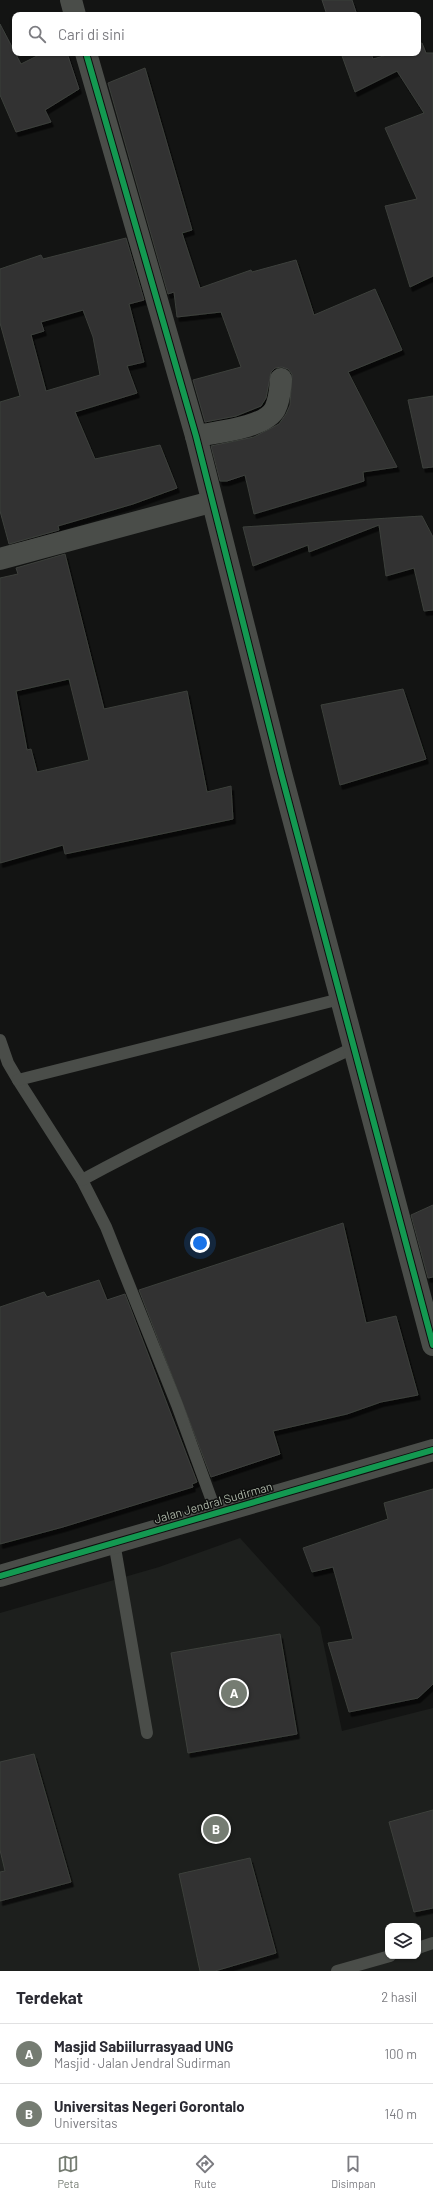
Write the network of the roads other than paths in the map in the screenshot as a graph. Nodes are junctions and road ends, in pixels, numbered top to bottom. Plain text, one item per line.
1 (70, 0) edge
2 (74, 12) edge
3 (87, 56) edge
4 (281, 379) dead end
5 (196, 436) junction
6 (212, 502) junction
7 (0, 559) edge
8 (340, 999) junction
9 (0, 1040) edge
10 (353, 1048) junction
11 (18, 1080) junction
12 (82, 1180) junction
13 (433, 1345) edge
14 (433, 1450) edge
15 (216, 1512) junction
16 (114, 1542) junction
17 (0, 1576) edge
18 (147, 1732) dead end
19 (433, 1943) edge
20 (421, 1947) edge
21 (385, 1957) edge
22 (338, 1971) edge

1 - 2 street
3 - 5 street
4 - 5 street
5 - 6 street
6 - 7 street
6 - 8 street
8 - 10 street
8 - 11 lane
9 - 11 lane
10 - 12 lane
10 - 13 street
11 - 12 lane
12 - 15 lane
14 - 15 street, Jalan Jendral Sudirman
15 - 16 street, Jalan Jendral Sudirman
16 - 17 street, Jalan Jendral Sudirman
16 - 18 lane
19 - 20 lane
21 - 22 lane

